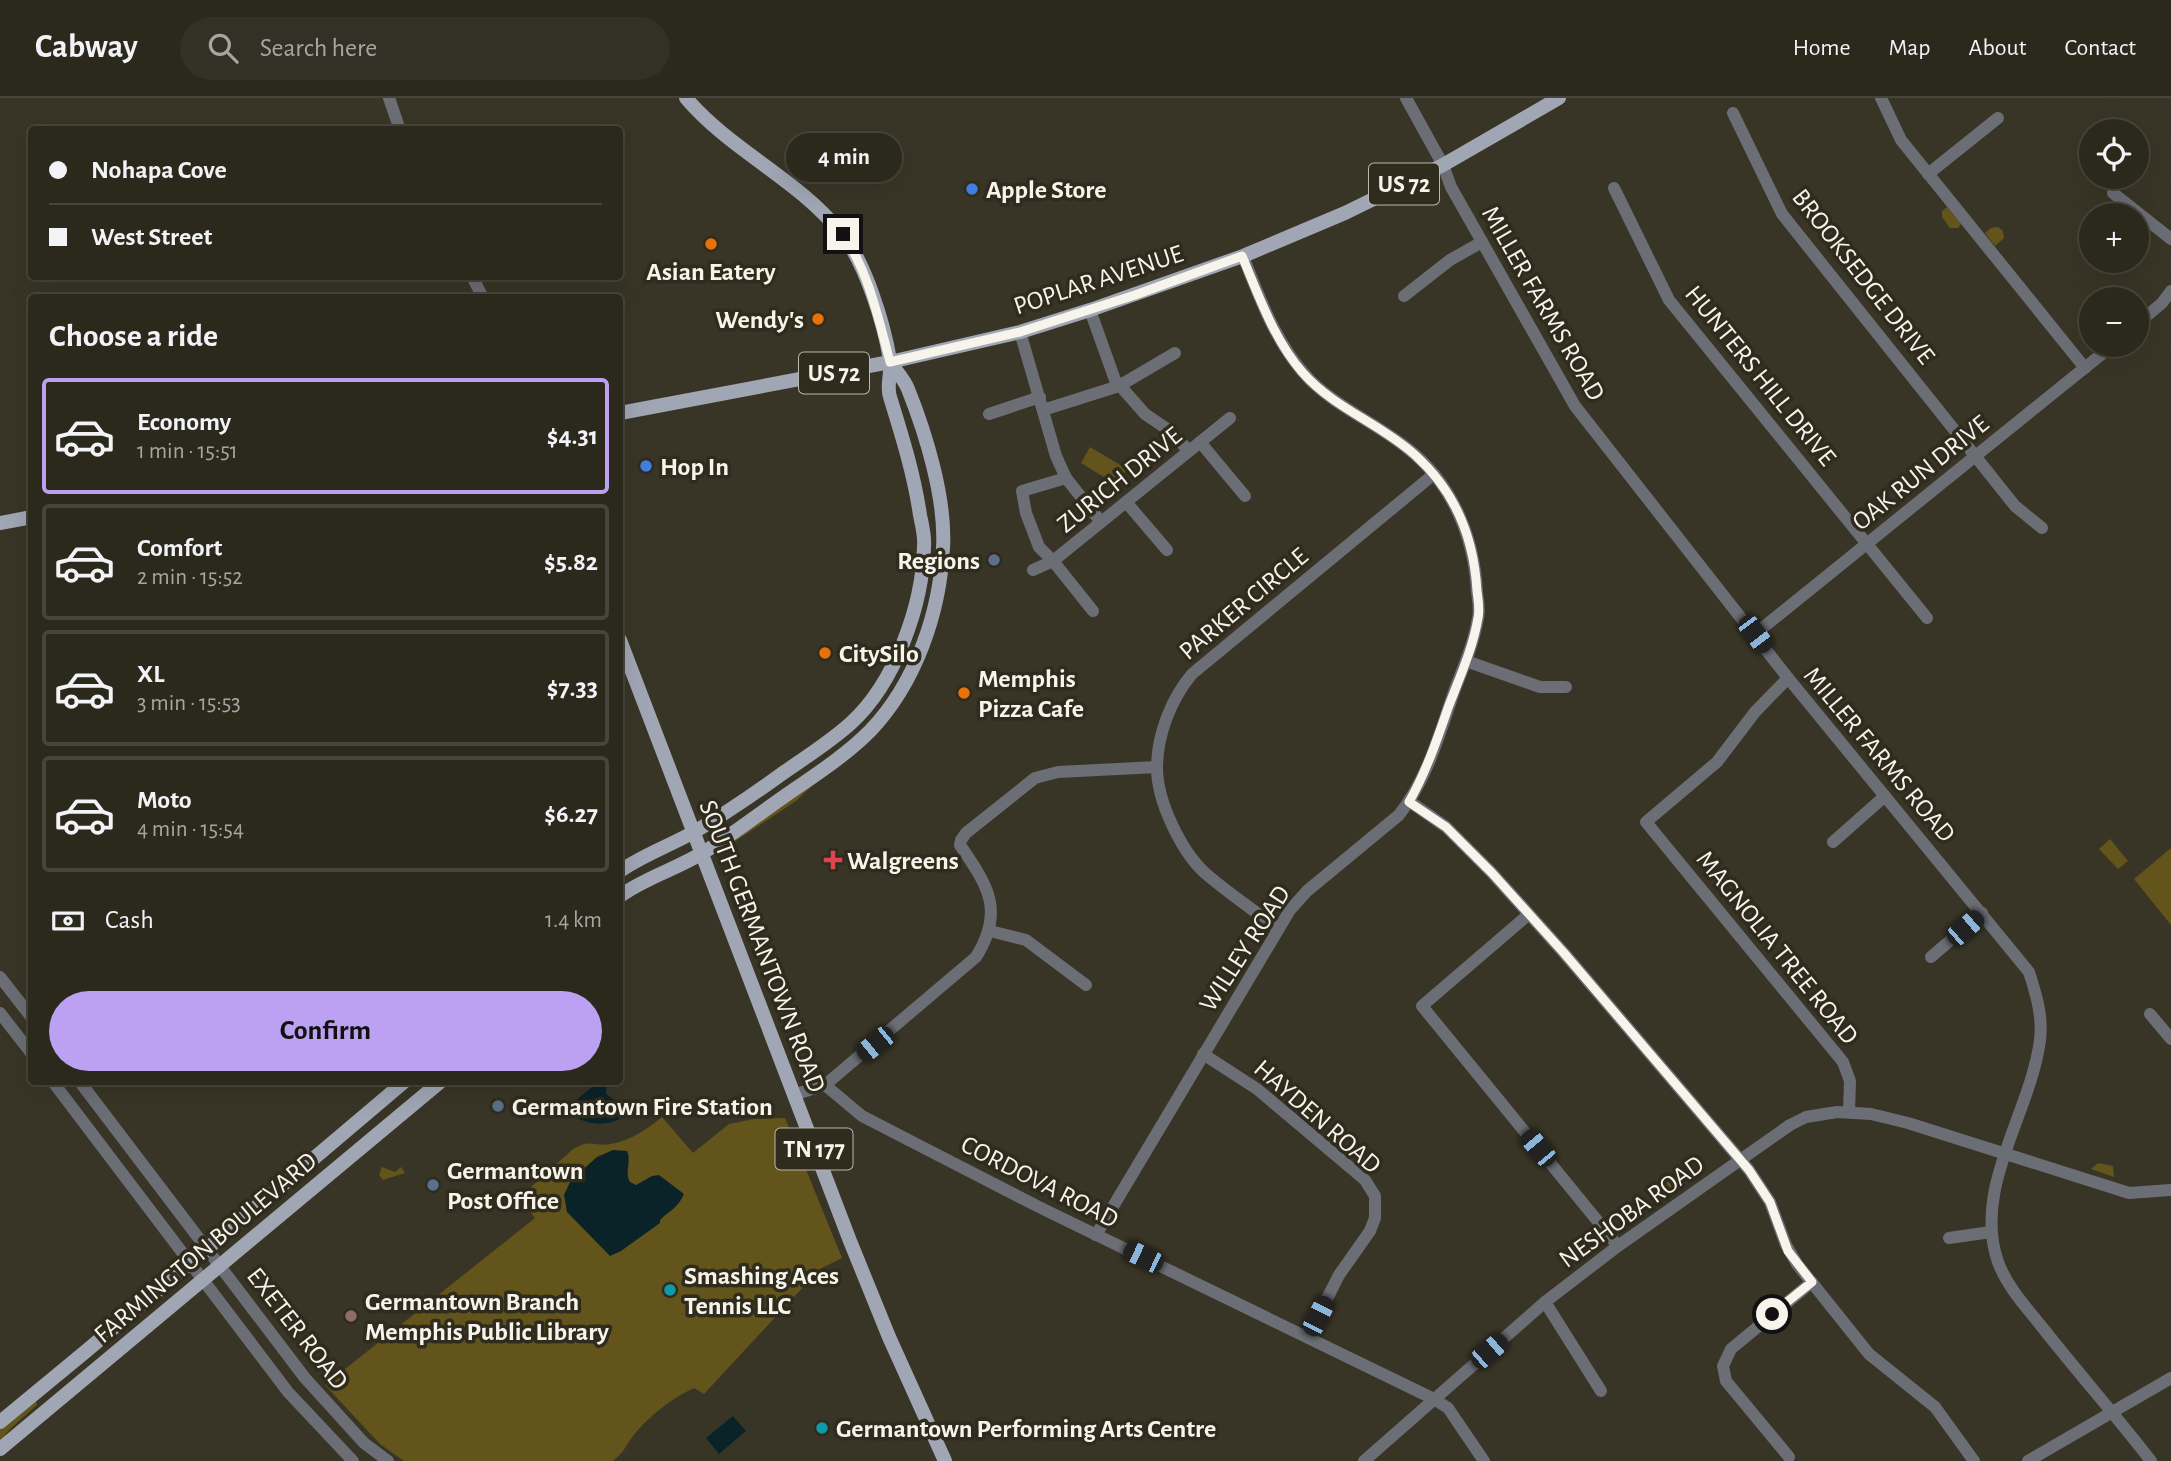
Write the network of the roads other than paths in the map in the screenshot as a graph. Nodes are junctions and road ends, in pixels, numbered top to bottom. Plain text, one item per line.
1 (389, 98) edge
2 (686, 98) edge
3 (1406, 98) edge
4 (1559, 98) edge
5 (1881, 98) edge
6 (1733, 113) dead end
7 (1998, 118) dead end
8 (399, 126) edge
9 (1443, 165) junction
10 (1928, 174) junction
11 (1614, 188) dead end
12 (2113, 193) dead end
13 (2171, 239) edge
14 (1482, 242) junction
15 (1242, 256) junction
16 (2171, 291) edge
17 (1404, 296) dead end
18 (1090, 310) junction
19 (2149, 314) edge
20 (1020, 332) junction
21 (1175, 353) dead end
22 (2098, 357) edge
23 (890, 362) junction
24 (2085, 368) junction
25 (1119, 386) junction
26 (1041, 403) junction
27 (623, 413) edge
28 (989, 414) dead end
29 (1230, 418) dead end
30 (1200, 442) junction
31 (1189, 451) junction
32 (1976, 455) junction
33 (1434, 474) junction
34 (1066, 478) junction
35 (1245, 496) dead end
36 (1126, 502) junction
37 (28, 518) edge
38 (1101, 522) junction
39 (0, 523) edge
40 (2042, 528) dead end
41 (1867, 544) junction
42 (1167, 550) dead end
43 (1053, 561) junction
44 (1033, 570) dead end
45 (1094, 611) dead end
46 (1927, 618) dead end
47 (1755, 634) junction
48 (623, 648) edge
49 (1466, 661) junction
50 (1788, 678) junction
51 (1566, 687) dead end
52 (1157, 767) junction
53 (1885, 796) junction
54 (1409, 802) junction
55 (694, 832) junction
56 (1833, 842) dead end
57 (702, 854) junction
58 (623, 869) edge
59 (623, 894) edge
60 (1982, 913) junction
61 (1528, 915) junction
62 (1278, 929) junction
63 (990, 931) junction
64 (1931, 957) dead end
65 (0, 977) edge
66 (1086, 985) dead end
67 (0, 1013) edge
68 (28, 1013) edge
69 (2150, 1014) dead end
70 (2171, 1039) edge
71 (28, 1049) edge
72 (1203, 1054) junction
73 (55, 1085) edge
74 (82, 1085) edge
75 (400, 1085) edge
76 (436, 1085) edge
77 (825, 1085) junction
78 (424, 1095) junction
79 (793, 1095) junction
80 (1849, 1112) junction
81 (365, 1115) junction
82 (339, 1137) junction
83 (354, 1154) junction
84 (2006, 1154) junction
85 (1740, 1160) junction
86 (2171, 1190) edge
87 (1992, 1232) junction
88 (1096, 1235) junction
89 (1949, 1238) dead end
90 (207, 1247) junction
91 (1619, 1247) junction
92 (190, 1262) junction
93 (221, 1266) junction
94 (205, 1280) junction
95 (1812, 1282) junction
96 (1545, 1302) junction
97 (1308, 1336) junction
98 (2171, 1378) edge
99 (1601, 1391) dead end
100 (1434, 1399) junction
101 (2112, 1413) junction
102 (0, 1422) edge
103 (0, 1448) edge
104 (1789, 1457) dead end
105 (354, 1461) edge
106 (388, 1461) edge
107 (945, 1461) edge
108 (1364, 1461) edge
109 (1484, 1461) edge
110 (1974, 1461) edge
111 (2028, 1461) edge
112 (2151, 1461) edge

1 - 8 street
2 - 23 main road
3 - 9 street, MILLER FARMS ROAD
4 - 9 main road, POPLAR AVENUE / US 72
5 - 10 street
6 - 32 street, BROOKSEDGE DRIVE
7 - 10 street
9 - 14 street, MILLER FARMS ROAD
9 - 15 main road, POPLAR AVENUE / US 72
10 - 24 street
11 - 41 street, HUNTERS HILL DRIVE
12 - 13 street
14 - 17 street
14 - 47 street, MILLER FARMS ROAD
15 - 18 main road, POPLAR AVENUE / US 72
15 - 33 street, WILLEY ROAD
16 - 19 street
18 - 20 main road, POPLAR AVENUE / US 72
18 - 25 street
20 - 23 main road, POPLAR AVENUE / US 72
20 - 26 street
21 - 25 street
22 - 24 street, OAK RUN DRIVE
23 - 27 main road, POPLAR AVENUE / US 72
23 - 55 main road
23 - 57 main road
24 - 32 street, OAK RUN DRIVE
25 - 26 street
25 - 31 street
26 - 28 street
26 - 34 street
29 - 30 street, ZURICH DRIVE
30 - 31 street, ZURICH DRIVE
30 - 35 street
31 - 36 street, ZURICH DRIVE
32 - 40 street, BROOKSEDGE DRIVE
32 - 41 street, OAK RUN DRIVE
33 - 49 street, WILLEY ROAD
33 - 52 street, PARKER CIRCLE
34 - 38 street
34 - 43 street
36 - 38 street, ZURICH DRIVE
36 - 42 street
37 - 39 main road
38 - 43 street, ZURICH DRIVE
41 - 46 street, HUNTERS HILL DRIVE
41 - 47 street, OAK RUN DRIVE
43 - 44 street, ZURICH DRIVE
43 - 45 street
47 - 50 street, MILLER FARMS ROAD
48 - 55 main road, SOUTH GERMANTOWN ROAD / TN 177
49 - 51 street
49 - 54 street, WILLEY ROAD
50 - 53 street, MILLER FARMS ROAD
50 - 80 street, MAGNOLIA TREE ROAD
52 - 62 street, PARKER CIRCLE
52 - 63 street
53 - 56 street
53 - 60 street, MILLER FARMS ROAD
54 - 61 street
54 - 62 street, WILLEY ROAD
55 - 57 main road, SOUTH GERMANTOWN ROAD / TN 177
55 - 58 main road
57 - 59 main road
57 - 79 main road, SOUTH GERMANTOWN ROAD / TN 177
60 - 64 street
60 - 84 street, MILLER FARMS ROAD
61 - 85 street
61 - 91 street
62 - 72 street, WILLEY ROAD
63 - 66 street
63 - 77 street
65 - 68 street
67 - 71 street
69 - 70 street
72 - 88 street, WILLEY ROAD
72 - 97 street, HAYDEN ROAD
73 - 92 street, EXETER ROAD
74 - 90 street, EXETER ROAD
75 - 81 main road, FARMINGTON BOULEVARD
76 - 78 main road, FARMINGTON BOULEVARD
77 - 79 street
77 - 88 street, CORDOVA ROAD
78 - 81 main road
78 - 83 main road, FARMINGTON BOULEVARD
79 - 107 main road, SOUTH GERMANTOWN ROAD / TN 177
80 - 84 street, NESHOBA ROAD
80 - 85 street, NESHOBA ROAD
81 - 82 main road, FARMINGTON BOULEVARD
82 - 83 main road
82 - 90 main road, FARMINGTON BOULEVARD
83 - 93 main road, FARMINGTON BOULEVARD
84 - 86 street, NESHOBA ROAD
84 - 87 street, MILLER FARMS ROAD
85 - 91 street, NESHOBA ROAD
85 - 95 street
87 - 89 street
87 - 101 street, MILLER FARMS ROAD
88 - 97 street, CORDOVA ROAD
90 - 92 main road, FARMINGTON BOULEVARD
90 - 93 street, EXETER ROAD
91 - 96 street, NESHOBA ROAD
92 - 94 street, EXETER ROAD
92 - 102 main road, FARMINGTON BOULEVARD
93 - 94 main road, FARMINGTON BOULEVARD
93 - 106 street, EXETER ROAD
94 - 103 main road, FARMINGTON BOULEVARD
94 - 105 street, EXETER ROAD
95 - 104 street
95 - 110 street
96 - 99 street
96 - 100 street, NESHOBA ROAD
97 - 100 street, CORDOVA ROAD
98 - 101 street
100 - 108 street, NESHOBA ROAD
100 - 109 street, CORDOVA ROAD
101 - 111 street
101 - 112 street, MILLER FARMS ROAD

